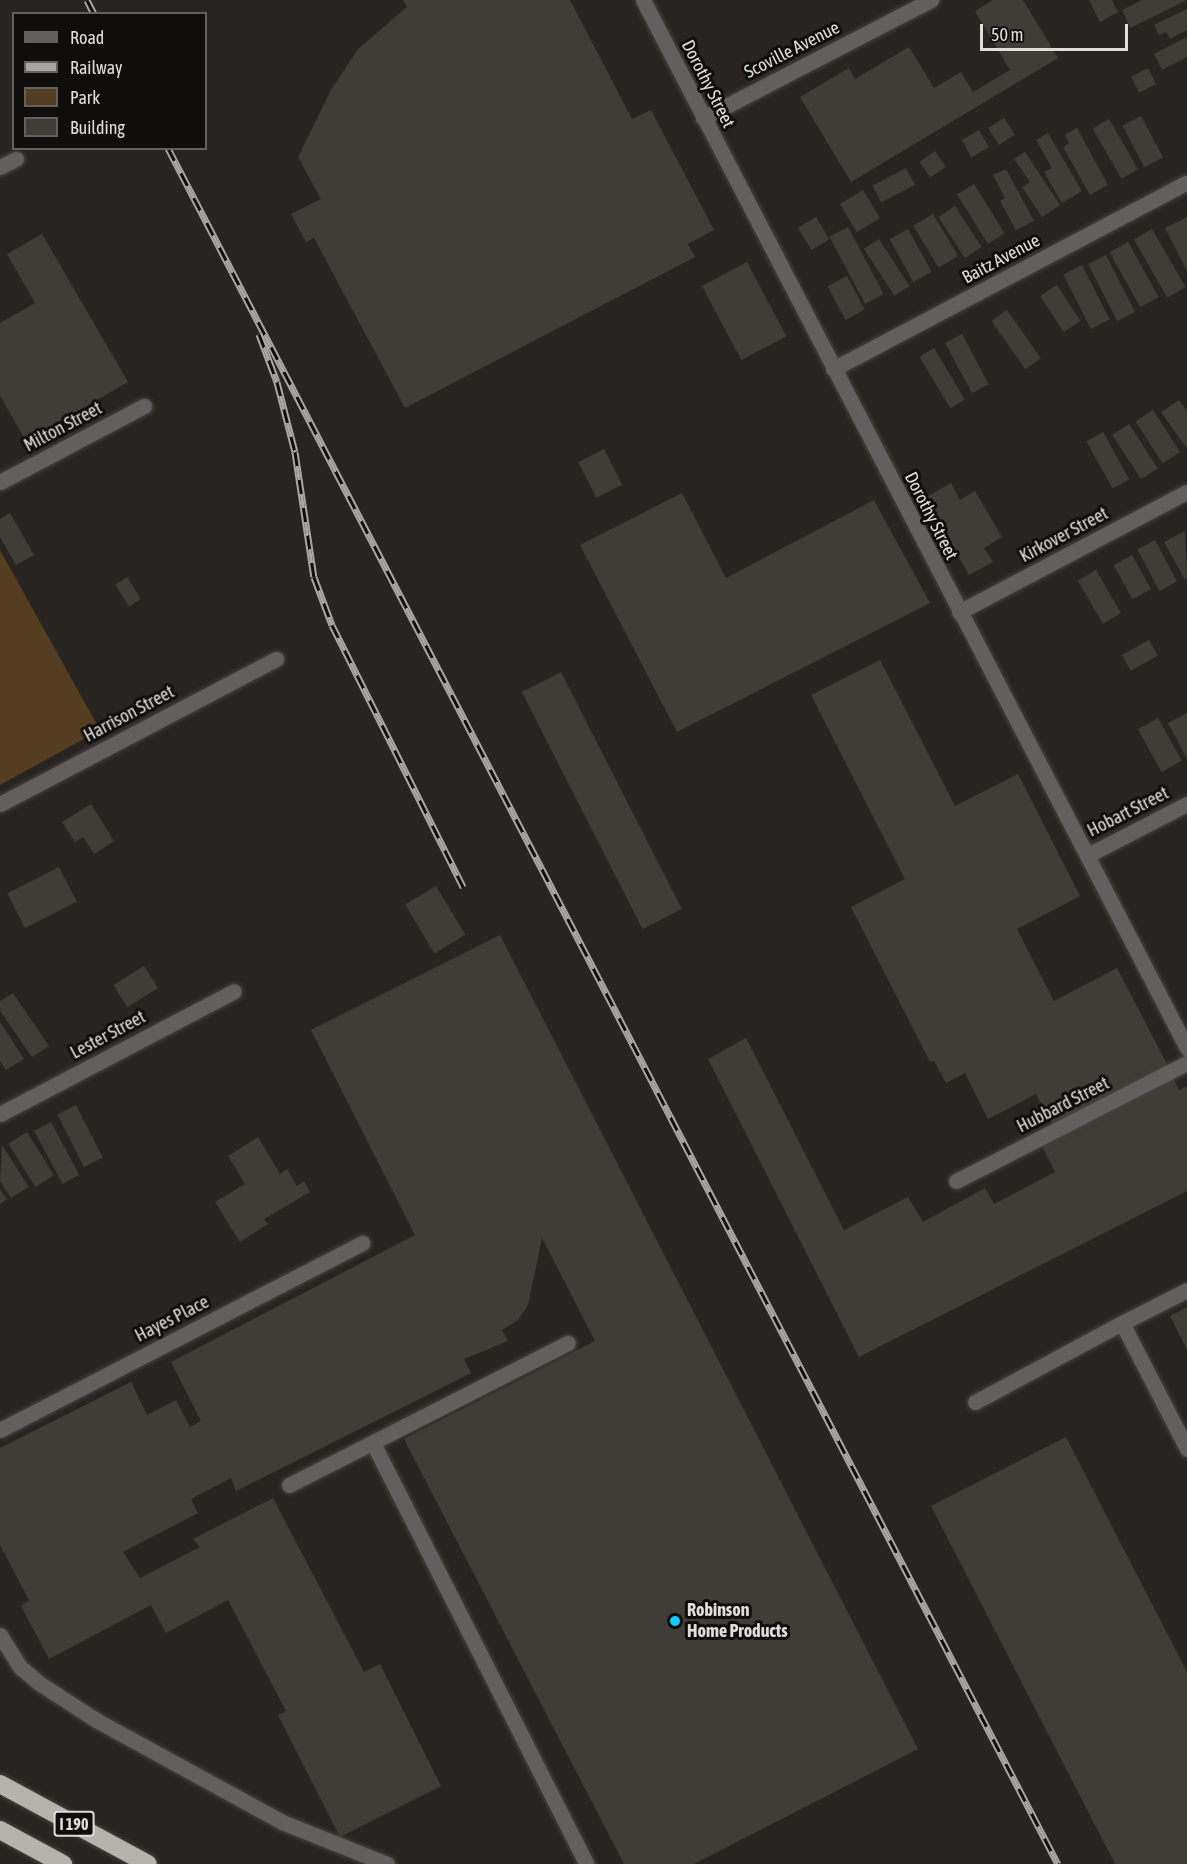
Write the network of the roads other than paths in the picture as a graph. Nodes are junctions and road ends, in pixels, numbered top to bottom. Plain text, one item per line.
1 (643, 0) edge
2 (931, 0) edge
3 (703, 118) junction
4 (16, 159) dead end
5 (0, 167) edge
6 (1187, 182) edge
7 (833, 369) junction
8 (144, 406) dead end
9 (0, 482) edge
10 (1187, 492) edge
11 (958, 612) junction
12 (276, 659) dead end
13 (0, 804) edge
14 (1187, 804) edge
15 (1088, 855) junction
16 (234, 991) dead end
17 (1187, 1048) edge
18 (1187, 1063) edge
19 (0, 1114) edge
20 (956, 1181) dead end
21 (363, 1243) dead end
22 (1187, 1290) edge
23 (1122, 1323) junction
24 (568, 1343) dead end
25 (975, 1401) dead end
26 (0, 1430) edge
27 (373, 1443) junction
28 (1187, 1449) edge
29 (289, 1485) dead end
30 (0, 1635) edge
31 (0, 1784) edge
32 (0, 1830) edge
33 (63, 1864) edge
34 (148, 1864) edge
35 (387, 1864) edge
36 (587, 1864) edge

1 - 3 street, Dorothy Street
2 - 3 street, Scoville Avenue
3 - 7 street, Dorothy Street
4 - 5 street
6 - 7 street, Baitz Avenue
7 - 11 street, Dorothy Street
8 - 9 street, Milton Street
10 - 11 street, Kirkover Street
11 - 15 street, Dorothy Street
12 - 13 street, Harrison Street
14 - 15 street, Hobart Street
15 - 17 street, Dorothy Street
16 - 19 street, Lester Street
18 - 20 street, Hubbard Street
21 - 26 street, Hayes Place
22 - 23 street
23 - 25 street
23 - 28 street
24 - 27 street
27 - 29 street
27 - 36 street
30 - 35 street
31 - 34 highway, I 190
32 - 33 highway, I 190

